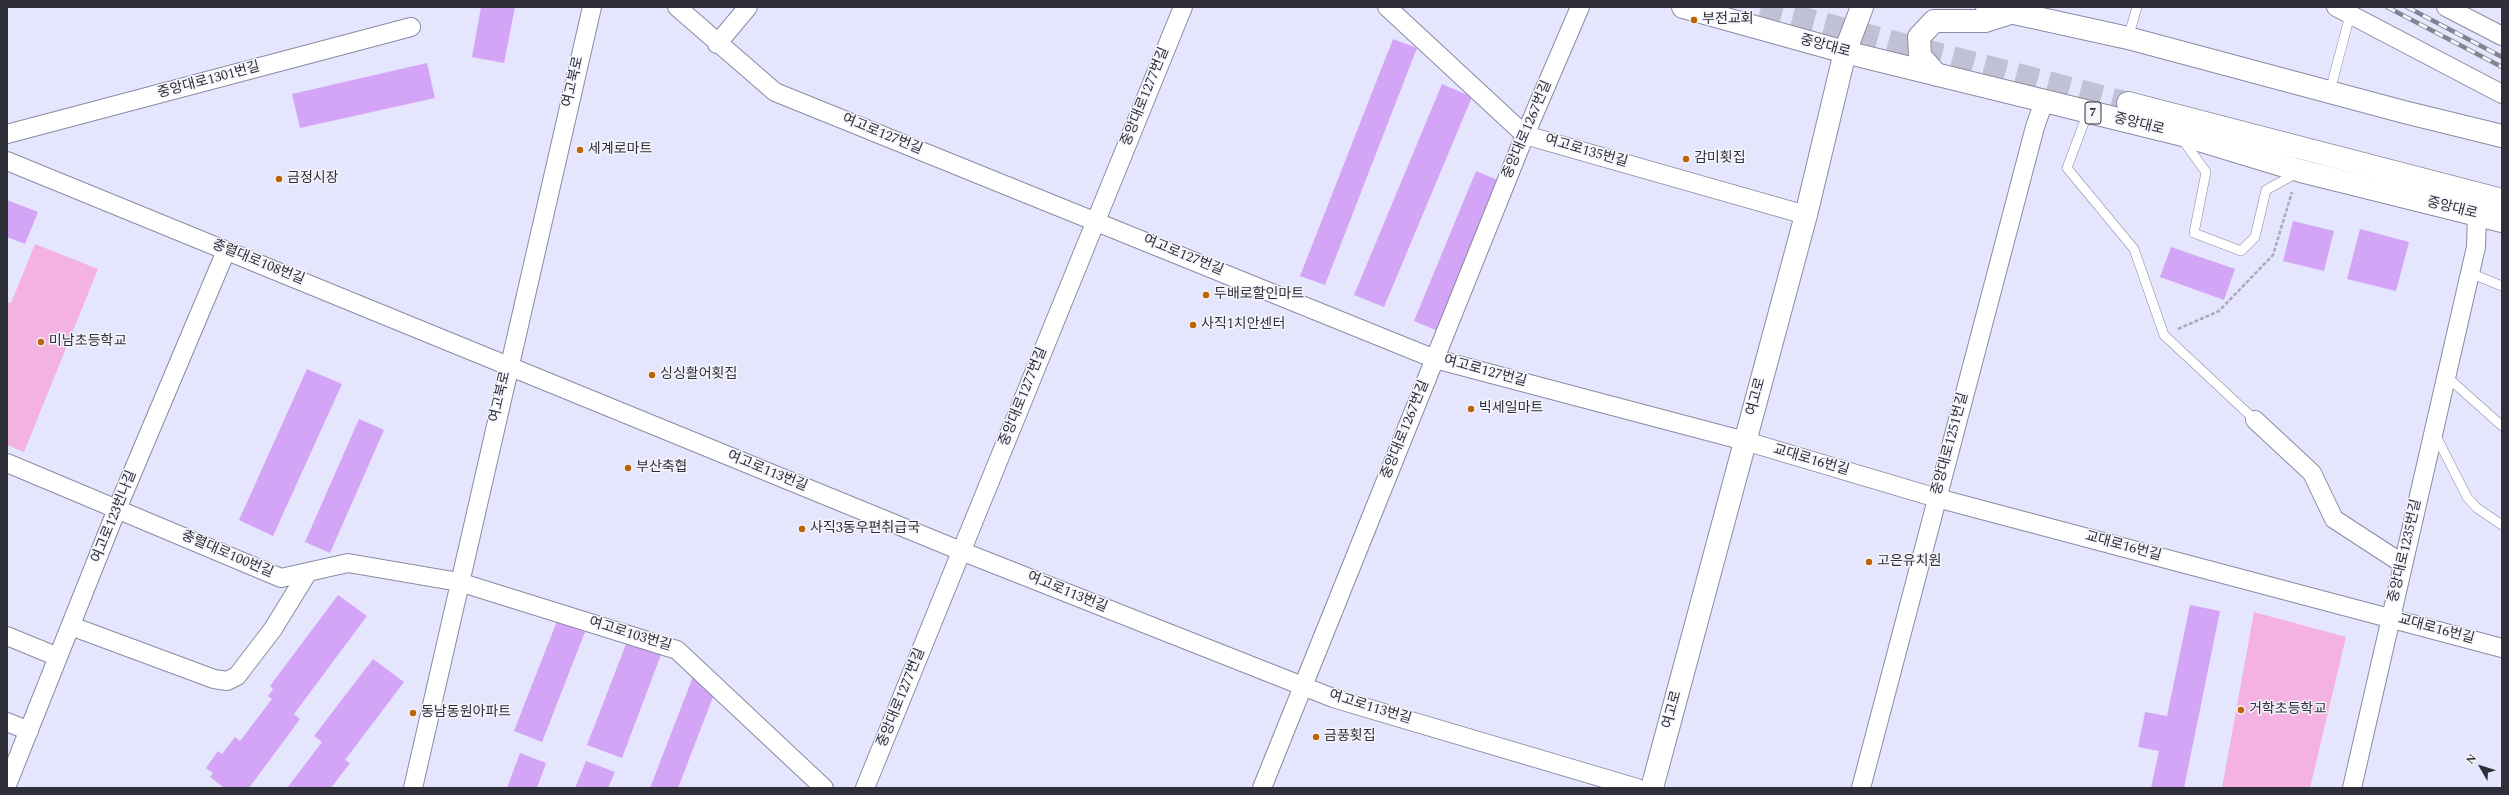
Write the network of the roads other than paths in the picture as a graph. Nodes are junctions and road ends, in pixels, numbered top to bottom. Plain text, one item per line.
1 (592, 7) edge
2 (678, 7) edge
3 (748, 7) edge
4 (1183, 7) edge
5 (1386, 7) edge
6 (1580, 7) edge
7 (1683, 7) edge
8 (1862, 7) edge
9 (1987, 7) edge
10 (2137, 7) edge
11 (2446, 7) edge
12 (2017, 9) edge
13 (2343, 11) edge
14 (411, 27) dead end
15 (2502, 36) edge
16 (2128, 38) junction
17 (717, 44) junction
18 (1845, 52) junction
19 (1937, 75) junction
20 (2330, 91) junction
21 (2502, 94) edge
22 (2044, 101) junction
23 (2128, 103) tunnel mouth
24 (2088, 112) junction
25 (7, 134) edge
26 (2179, 134) junction
27 (1525, 135) junction
28 (2502, 136) edge
29 (7, 161) edge
30 (2301, 171) junction
31 (2502, 200) edge
32 (1806, 215) junction
33 (2477, 215) junction
34 (1096, 220) junction
35 (2502, 221) edge
36 (226, 251) junction
37 (2470, 273) junction
38 (2502, 286) edge
39 (1435, 359) junction
40 (508, 366) junction
41 (2446, 376) junction
42 (2255, 420) joint
43 (2502, 426) edge
44 (2433, 430) junction
45 (1745, 441) junction
46 (7, 464) edge
47 (1937, 498) junction
48 (117, 509) junction
49 (2502, 525) edge
50 (961, 551) junction
51 (2403, 564) junction
52 (308, 572) junction
53 (458, 582) junction
54 (2390, 618) junction
55 (71, 626) junction
56 (7, 636) edge
57 (2502, 648) edge
58 (58, 657) junction
59 (1303, 686) junction
60 (7, 722) edge
61 (29, 731) junction
62 (7, 785) edge
63 (412, 788) edge
64 (824, 788) edge
65 (865, 788) edge
66 (1262, 788) edge
67 (1637, 788) edge
68 (1652, 788) edge
69 (1861, 788) edge
70 (2352, 788) edge

1 - 40 street, 여고북로
2 - 17 street, 여고로127번길
3 - 17 street
4 - 34 street, 중앙대로1277번길
5 - 27 street, 여고로135번길
6 - 27 street, 중앙대로1267번길
7 - 18 main road, 중앙대로 / 7
8 - 18 main road, 여고로
9 - 12 main road
10 - 16 lane
11 - 15 street
12 - 16 main road
12 - 19 main road
13 - 20 lane
13 - 21 street
14 - 25 street, 중앙대로1301번길
16 - 20 main road
17 - 34 street, 여고로127번길
18 - 19 main road, 중앙대로 / 7
18 - 32 main road, 여고로
19 - 22 main road, 중앙대로 / 7
20 - 28 main road
22 - 24 main road, 중앙대로 / 7
22 - 47 street, 중앙대로1251번길
23 - 31 main road
24 - 26 main road, 중앙대로 / 7
24 - 42 lane
26 - 30 main road, 중앙대로 / 7
26 - 30 lane
27 - 32 street, 여고로135번길
27 - 39 street, 중앙대로1267번길
29 - 36 street, 충렬대로108번길
30 - 33 main road, 중앙대로 / 7
32 - 45 main road, 여고로
33 - 35 main road, 중앙대로 / 7
33 - 37 street, 중앙대로1235번길
34 - 39 street, 여고로127번길
34 - 50 street, 중앙대로1277번길
36 - 40 street, 충렬대로108번길
36 - 48 street, 여고로123번나길
37 - 38 lane
37 - 41 street, 중앙대로1235번길
39 - 45 street, 여고로127번길
39 - 59 street, 중앙대로1267번길
40 - 50 street, 여고로113번길
40 - 53 street, 여고북로
41 - 43 lane
41 - 44 street, 중앙대로1235번길
42 - 51 street
44 - 49 lane
44 - 51 street, 중앙대로1235번길
45 - 47 street, 교대로16번길
45 - 68 main road, 여고로
46 - 48 street, 충렬대로100번길
47 - 54 street, 교대로16번길
47 - 69 street, 중앙대로1251번길
48 - 52 street, 충렬대로100번길
48 - 55 street, 여고로123번나길
50 - 59 street, 여고로113번길
50 - 65 street, 중앙대로1277번길
51 - 54 street, 중앙대로1235번길
52 - 53 street, 충렬대로100번길
52 - 55 street
53 - 63 street, 여고북로
53 - 64 street, 여고로103번길
54 - 57 street, 교대로16번길
54 - 70 street, 중앙대로1235번길
55 - 58 street, 여고로123번나길
56 - 58 street
58 - 61 street, 여고로123번나길
59 - 66 street, 중앙대로1267번길
59 - 67 street, 여고로113번길
60 - 61 street
61 - 62 street, 여고로123번나길

